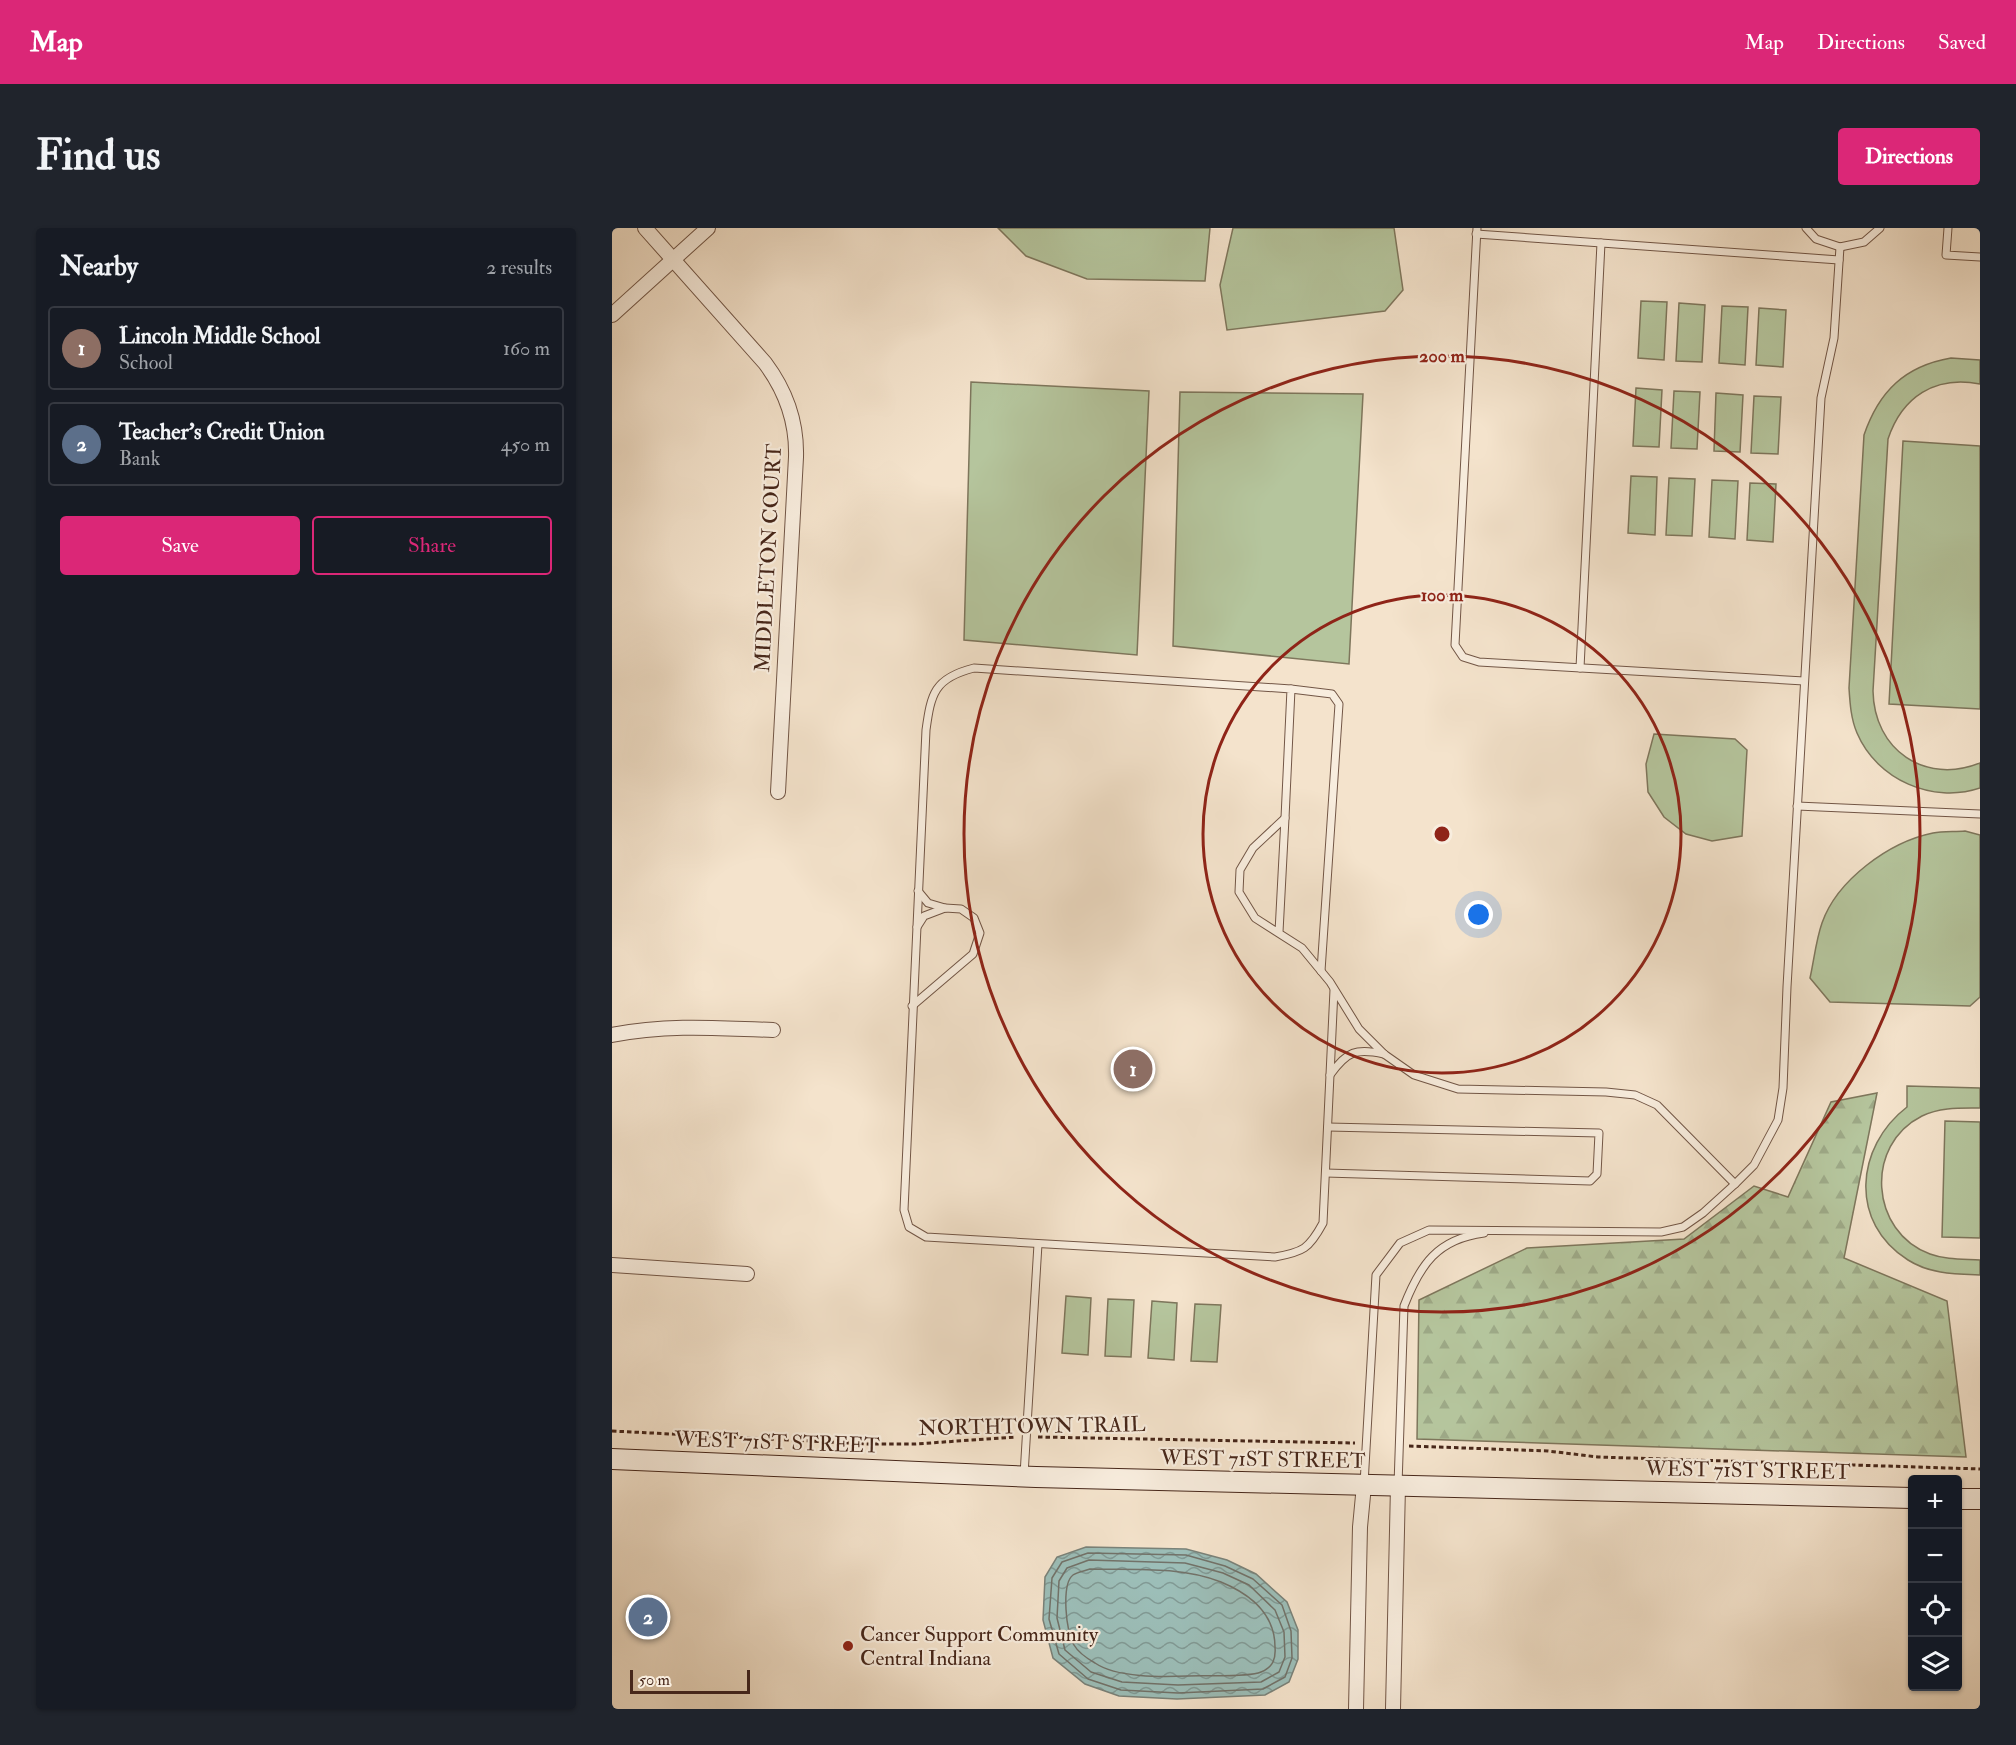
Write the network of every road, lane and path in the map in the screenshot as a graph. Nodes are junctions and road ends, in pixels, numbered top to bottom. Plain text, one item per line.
1 (645, 228) edge
2 (708, 228) edge
3 (1806, 228) edge
4 (1880, 228) edge
5 (1948, 228) edge
6 (1477, 231) edge
7 (1601, 243) junction
8 (1840, 247) junction
9 (1980, 257) edge
10 (674, 260) junction
11 (1839, 260) junction
12 (612, 315) edge
13 (1580, 668) junction
14 (1804, 681) junction
15 (1291, 689) junction
16 (778, 792) dead end
17 (1797, 807) junction
18 (1980, 814) edge
19 (1285, 818) junction
20 (918, 891) junction
21 (945, 908) junction
22 (916, 927) junction
23 (1279, 932) junction
24 (1321, 971) junction
25 (1334, 990) junction
26 (912, 1006) junction
27 (773, 1030) dead end
28 (612, 1035) edge
29 (1384, 1054) junction
30 (1330, 1075) junction
31 (1328, 1128) junction
32 (1326, 1173) junction
33 (1735, 1184) junction
34 (1514, 1230) junction
35 (1038, 1244) junction
36 (612, 1265) edge
37 (747, 1274) dead end
38 (612, 1431) edge
39 (1027, 1437) junction
40 (1367, 1444) junction
41 (1399, 1446) junction
42 (612, 1459) edge
43 (1980, 1469) edge
44 (1024, 1476) junction
45 (1364, 1485) junction
46 (1398, 1486) junction
47 (1908, 1498) edge
48 (1962, 1498) edge
49 (1980, 1499) edge
50 (1356, 1709) edge
51 (1392, 1709) edge

1 - 10 street, MIDDLETON COURT
2 - 10 street
3 - 8 lane
4 - 8 lane
5 - 9 lane
6 - 7 lane
6 - 13 lane
7 - 11 lane
7 - 13 lane
8 - 11 lane
10 - 12 street
10 - 16 street, MIDDLETON COURT
11 - 14 lane
13 - 14 lane
14 - 17 lane
15 - 19 lane
15 - 20 lane
15 - 24 lane
17 - 18 lane
17 - 33 lane
19 - 23 lane
19 - 23 lane
20 - 21 lane
20 - 22 lane
21 - 22 lane
21 - 26 lane
22 - 26 lane
23 - 24 lane
24 - 25 lane
25 - 29 lane
25 - 30 lane
26 - 35 lane
27 - 28 street
29 - 30 lane
29 - 33 lane
30 - 31 lane
31 - 32 lane
31 - 32 lane
32 - 35 lane
33 - 34 lane
34 - 40 lane
34 - 41 lane
35 - 39 lane
36 - 37 street
38 - 39 path, NORTHTOWN TRAIL
39 - 40 path, NORTHTOWN TRAIL
39 - 44 lane
40 - 45 lane
41 - 43 path
41 - 46 lane
42 - 44 main road, WEST 71ST STREET
44 - 45 main road, WEST 71ST STREET
45 - 46 main road, WEST 71ST STREET
45 - 50 street
46 - 47 main road, WEST 71ST STREET
46 - 51 street
48 - 49 main road

